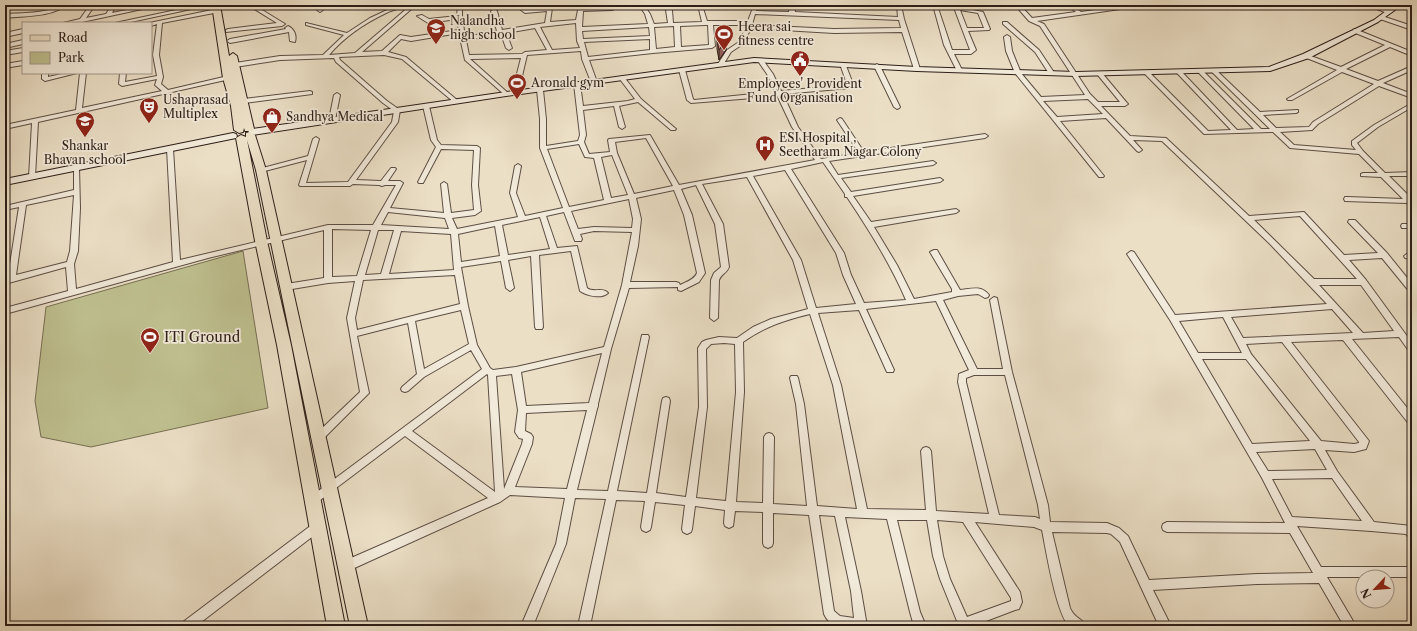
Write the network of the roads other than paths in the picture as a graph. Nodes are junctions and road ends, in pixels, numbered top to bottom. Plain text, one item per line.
1 (63, 5) edge
2 (93, 5) edge
3 (114, 5) edge
4 (159, 5) edge
5 (208, 5) edge
6 (250, 5) edge
7 (403, 5) edge
8 (414, 5) edge
9 (460, 5) edge
10 (525, 5) edge
11 (613, 5) edge
12 (642, 5) edge
13 (666, 5) edge
14 (700, 5) edge
15 (756, 5) edge
16 (792, 5) edge
17 (887, 5) edge
18 (899, 5) edge
19 (935, 5) edge
20 (1017, 5) edge
21 (1069, 5) edge
22 (1141, 5) edge
23 (1369, 5) edge
24 (1399, 5) edge
25 (1120, 6) edge
26 (218, 7) edge
27 (551, 7) edge
28 (956, 7) edge
29 (581, 8) edge
30 (494, 11) dead end
31 (753, 12) junction
32 (1389, 12) junction
33 (792, 13) junction
34 (1080, 13) junction
35 (108, 15) junction
36 (5, 16) edge
37 (420, 16) dead end
38 (459, 17) junction
39 (1382, 18) junction
40 (901, 19) junction
41 (82, 20) junction
42 (1031, 20) junction
43 (88, 21) edge
44 (579, 21) junction
45 (71, 22) edge
46 (123, 22) edge
47 (160, 22) junction
48 (708, 23) junction
49 (1005, 23) dead end
50 (152, 24) edge
51 (282, 24) junction
52 (308, 24) dead end
53 (547, 24) junction
54 (674, 25) junction
55 (751, 25) junction
56 (537, 26) junction
57 (651, 26) junction
58 (1412, 28) edge
59 (580, 29) junction
60 (291, 30) junction
61 (904, 30) junction
62 (965, 30) junction
63 (22, 31) edge
64 (228, 31) junction
65 (1355, 31) junction
66 (462, 32) junction
67 (502, 32) junction
68 (5, 35) edge
69 (349, 35) junction
70 (653, 37) junction
71 (1007, 37) dead end
72 (463, 38) junction
73 (230, 41) junction
74 (580, 41) junction
75 (22, 42) edge
76 (293, 42) dead end
77 (7, 45) edge
78 (1390, 45) junction
79 (509, 48) dead end
80 (582, 49) junction
81 (678, 49) junction
82 (22, 50) edge
83 (653, 51) junction
84 (548, 52) junction
85 (950, 52) junction
86 (384, 53) junction
87 (5, 54) edge
88 (357, 54) junction
89 (1412, 54) edge
90 (154, 56) edge
91 (325, 56) junction
92 (336, 56) junction
93 (524, 56) junction
94 (1306, 56) junction
95 (467, 58) junction
96 (585, 59) junction
97 (761, 60) junction
98 (22, 63) edge
99 (722, 64) junction
100 (843, 64) junction
101 (235, 65) junction
102 (5, 66) edge
103 (876, 66) junction
104 (1412, 68) edge
105 (917, 69) junction
106 (1343, 69) junction
107 (682, 70) junction
108 (959, 70) junction
109 (1200, 71) junction
110 (1214, 71) junction
111 (1179, 72) junction
112 (1018, 73) junction
113 (1146, 73) junction
114 (45, 74) edge
115 (69, 74) edge
116 (83, 74) edge
117 (123, 74) edge
118 (1052, 74) junction
119 (1076, 74) junction
120 (1100, 74) junction
121 (160, 77) junction
122 (228, 78) junction
123 (622, 78) junction
124 (594, 82) junction
125 (1379, 83) junction
126 (577, 84) junction
127 (540, 90) junction
128 (166, 91) junction
129 (310, 93) dead end
130 (515, 93) junction
131 (779, 93) junction
132 (506, 94) junction
133 (337, 96) dead end
134 (753, 96) dead end
135 (1412, 96) edge
136 (1090, 97) junction
137 (1040, 99) junction
138 (1290, 99) dead end
139 (639, 100) junction
140 (244, 101) junction
141 (455, 101) junction
142 (616, 104) junction
143 (1098, 104) junction
144 (1412, 105) edge
145 (426, 106) junction
146 (898, 107) dead end
147 (581, 108) junction
148 (397, 110) junction
149 (79, 111) junction
150 (1296, 111) dead end
151 (1258, 114) junction
152 (1108, 116) junction
153 (1055, 119) junction
154 (35, 120) junction
155 (332, 120) junction
156 (840, 120) dead end
157 (5, 127) edge
158 (622, 127) dead end
159 (673, 130) dead end
160 (1275, 130) junction
161 (1259, 131) junction
162 (1236, 132) junction
163 (244, 133) junction
164 (985, 136) dead end
165 (1128, 138) junction
166 (316, 139) dead end
167 (581, 142) junction
168 (439, 147) junction
169 (543, 148) junction
170 (170, 149) junction
171 (1138, 150) dead end
172 (1361, 152) junction
173 (614, 153) junction
174 (863, 155) junction
175 (597, 156) junction
176 (311, 157) junction
177 (822, 161) junction
178 (933, 163) dead end
179 (518, 166) dead end
180 (77, 168) junction
181 (393, 169) dead end
182 (788, 169) junction
183 (261, 170) junction
184 (1382, 173) junction
185 (748, 174) junction
186 (1412, 174) edge
187 (1363, 175) dead end
188 (1101, 176) dead end
189 (32, 177) junction
190 (836, 177) junction
191 (940, 180) dead end
192 (5, 182) edge
193 (353, 182) junction
194 (421, 182) dead end
195 (698, 183) junction
196 (382, 184) junction
197 (444, 184) dead end
198 (677, 188) junction
199 (76, 192) junction
200 (847, 195) junction
201 (632, 197) junction
202 (1347, 200) dead end
203 (608, 201) junction
204 (1411, 202) edge
205 (23, 204) junction
206 (5, 208) edge
207 (386, 210) junction
208 (567, 210) junction
209 (956, 211) dead end
210 (542, 214) junction
211 (448, 216) junction
212 (522, 218) junction
213 (1248, 218) junction
214 (1352, 222) dead end
215 (498, 223) junction
216 (870, 225) junction
217 (328, 227) junction
218 (398, 228) junction
219 (375, 229) junction
220 (636, 230) junction
221 (454, 232) junction
222 (276, 239) junction
223 (261, 242) junction
224 (554, 250) junction
225 (934, 252) dead end
226 (535, 253) junction
227 (1131, 254) dead end
228 (1384, 255) junction
229 (505, 258) junction
230 (1342, 258) junction
231 (70, 264) junction
232 (176, 264) junction
233 (457, 268) junction
234 (384, 277) junction
235 (360, 278) junction
236 (9, 280) edge
237 (328, 280) junction
238 (1313, 282) junction
239 (1363, 282) junction
240 (626, 285) junction
241 (286, 287) junction
242 (510, 288) dead end
243 (1412, 289) edge
244 (72, 293) junction
245 (604, 293) dead end
246 (957, 293) junction
247 (985, 295) dead end
248 (938, 298) junction
249 (994, 300) dead end
250 (910, 302) junction
251 (464, 306) junction
252 (862, 306) junction
253 (1334, 306) junction
254 (5, 311) edge
255 (813, 311) junction
256 (1225, 314) junction
257 (714, 318) dead end
258 (1173, 318) junction
259 (411, 320) junction
260 (539, 327) dead end
261 (353, 334) junction
262 (1400, 334) junction
263 (1360, 335) junction
264 (1345, 336) junction
265 (646, 337) dead end
266 (1284, 339) junction
267 (1241, 341) junction
268 (739, 342) junction
269 (473, 345) junction
270 (607, 349) junction
271 (1412, 349) edge
272 (1196, 356) junction
273 (1248, 356) junction
274 (516, 370) junction
275 (890, 370) dead end
276 (490, 371) junction
277 (974, 372) junction
278 (1008, 372) junction
279 (421, 375) junction
280 (794, 378) dead end
281 (405, 388) dead end
282 (666, 401) dead end
283 (594, 406) junction
284 (522, 410) junction
285 (1412, 421) edge
286 (405, 431) junction
287 (319, 437) junction
288 (769, 438) dead end
289 (1318, 445) junction
290 (1249, 448) junction
291 (926, 452) dead end
292 (1334, 474) junction
293 (1266, 475) junction
294 (330, 488) junction
295 (509, 491) junction
296 (571, 493) junction
297 (612, 496) junction
298 (650, 497) junction
299 (498, 498) junction
300 (312, 501) junction
301 (690, 502) junction
302 (729, 506) junction
303 (768, 508) junction
304 (813, 512) junction
305 (839, 512) junction
306 (862, 514) junction
307 (931, 514) junction
308 (891, 515) junction
309 (966, 518) junction
310 (995, 519) junction
311 (729, 523) dead end
312 (1291, 524) junction
313 (646, 526) dead end
314 (1371, 526) junction
315 (317, 527) junction
316 (1046, 527) junction
317 (1167, 527) dead end
318 (687, 529) dead end
319 (1411, 531) edge
320 (768, 543) dead end
321 (346, 566) junction
322 (1412, 572) edge
323 (1320, 575) junction
324 (1145, 585) junction
325 (861, 624) edge
326 (964, 625) edge
327 (187, 626) edge
328 (336, 626) edge
329 (359, 626) edge
330 (527, 626) edge
331 (584, 626) edge
332 (920, 626) edge
333 (1080, 626) edge
334 (1165, 626) edge
335 (1350, 626) edge

1 - 36 street
2 - 41 street
3 - 35 street
4 - 35 street
5 - 46 street
6 - 51 street
7 - 69 street
8 - 88 street
9 - 38 street
10 - 27 street
11 - 29 street
12 - 57 street
13 - 54 street
14 - 48 street
15 - 31 street
16 - 33 street
17 - 18 street
18 - 40 street
19 - 85 street
20 - 42 street
21 - 34 street
22 - 25 street
23 - 32 street
24 - 32 street
25 - 34 street
26 - 47 street
26 - 64 main road
26 - 122 main road
27 - 53 street
28 - 62 street
28 - 62 street
29 - 44 street
30 - 67 street
31 - 33 street
31 - 55 street
32 - 39 street
33 - 40 street
34 - 42 street
35 - 43 street
37 - 38 street
38 - 66 street
39 - 58 street
39 - 65 street
40 - 61 street
41 - 43 street
41 - 45 street
42 - 119 street
44 - 53 street
44 - 59 street
47 - 50 street
47 - 90 street
48 - 54 street
48 - 55 street
48 - 81 street
49 - 118 street
51 - 60 street
51 - 64 street
52 - 69 street
53 - 56 street
54 - 57 street
54 - 81 street
55 - 61 street
55 - 99 street
56 - 67 street
56 - 84 street
57 - 59 street
57 - 70 street
59 - 74 street
60 - 73 street
60 - 76 street
61 - 105 street
62 - 85 street
63 - 68 street
64 - 73 main road
65 - 78 street
65 - 94 street
66 - 72 street
66 - 86 street
67 - 72 street
67 - 79 street
69 - 91 street
70 - 74 street
70 - 83 street
71 - 112 street
72 - 95 street
73 - 101 main road
74 - 80 street
75 - 77 street
77 - 87 street
78 - 89 street
78 - 106 street
80 - 84 street
80 - 96 street
81 - 83 street
82 - 87 street
83 - 96 street
84 - 93 street
85 - 108 street
86 - 88 street
86 - 141 street
88 - 92 street
90 - 121 street
91 - 92 street
91 - 101 street
92 - 148 street
93 - 95 street
93 - 130 street
94 - 106 street
94 - 110 street
95 - 132 street
96 - 124 street
97 - 99 street
97 - 100 street
97 - 131 street
98 - 102 street
99 - 107 street
100 - 103 street
100 - 131 street
101 - 140 main road
103 - 105 street
103 - 146 street
104 - 125 street
105 - 108 street
106 - 125 street
106 - 138 street
107 - 123 street
107 - 134 street
108 - 112 street
109 - 110 street
109 - 111 street
109 - 161 street
110 - 151 street
111 - 113 street
111 - 162 street
112 - 118 street
112 - 137 street
113 - 120 street
113 - 162 street
114 - 115 street
116 - 149 street
117 - 121 street
118 - 119 street
119 - 120 street
119 - 136 street
120 - 143 street
121 - 128 street
122 - 128 street
122 - 163 main road
123 - 124 street
123 - 139 street
124 - 126 street
125 - 135 street
125 - 160 street
126 - 127 street
126 - 147 street
127 - 130 street
127 - 169 street
128 - 149 street
129 - 140 street
130 - 132 street
131 - 177 street
132 - 141 street
133 - 155 street
136 - 137 street
136 - 143 street
137 - 153 street
139 - 142 street
139 - 159 street
140 - 163 main road
141 - 145 street
142 - 147 street
142 - 158 street
143 - 152 street
144 - 172 street
145 - 148 street
145 - 168 street
147 - 167 street
148 - 155 street
148 - 193 street
149 - 154 street
150 - 151 street
151 - 160 street
152 - 153 street
152 - 165 street
153 - 188 street
154 - 157 street
154 - 189 street
155 - 163 street
156 - 174 street
160 - 161 street
160 - 172 street
161 - 162 street
163 - 170 street
163 - 183 main road
163 - 223 main road
164 - 174 street
165 - 171 street
165 - 213 street
166 - 176 street
167 - 169 street
167 - 175 street
168 - 194 street
168 - 211 street
169 - 208 street
170 - 180 street
170 - 232 street
172 - 184 street
173 - 175 street
173 - 198 street
173 - 201 street
174 - 177 street
175 - 203 street
176 - 183 street
176 - 193 street
177 - 182 street
177 - 190 street
178 - 190 street
179 - 212 street
180 - 189 street
180 - 199 street
181 - 196 street
182 - 185 street
182 - 252 street
183 - 222 main road
184 - 186 street
184 - 187 street
184 - 204 street
185 - 195 street
185 - 255 street
189 - 192 street
190 - 200 street
191 - 200 street
193 - 196 street
195 - 198 street
195 - 257 street
196 - 207 street
197 - 211 street
198 - 201 street
198 - 240 street
199 - 205 street
199 - 231 street
200 - 216 street
201 - 203 street
201 - 220 street
202 - 204 street
203 - 208 street
205 - 206 street
205 - 236 street
207 - 211 street
207 - 219 street
208 - 210 street
208 - 220 street
209 - 216 street
210 - 212 street
210 - 224 street
211 - 221 street
212 - 215 street
213 - 230 street
213 - 238 street
214 - 228 street
215 - 221 street
215 - 229 street
216 - 250 street
217 - 219 street
217 - 222 street
217 - 237 street
218 - 219 street
218 - 221 street
218 - 234 street
219 - 235 street
220 - 240 street
221 - 233 street
222 - 223 street
222 - 241 main road
223 - 232 street
223 - 300 main road
224 - 226 street
224 - 245 street
225 - 246 street
226 - 229 street
226 - 260 street
227 - 258 street
228 - 230 street
228 - 243 street
229 - 233 street
229 - 242 street
230 - 239 street
231 - 236 street
231 - 244 street
232 - 244 street
233 - 234 street
233 - 251 street
234 - 235 street
235 - 237 street
235 - 261 street
237 - 241 street
238 - 239 street
238 - 253 street
239 - 262 street
240 - 270 street
241 - 287 main road
244 - 254 street
246 - 247 street
246 - 248 street
248 - 250 street
248 - 277 street
249 - 278 street
250 - 252 street
251 - 259 street
251 - 269 street
252 - 255 street
252 - 275 street
253 - 256 street
253 - 263 street
255 - 268 street
255 - 306 street
256 - 258 street
256 - 267 street
258 - 272 street
259 - 261 street
259 - 279 street
261 - 287 street
262 - 263 street
262 - 271 street
263 - 264 street
264 - 266 street
264 - 285 street
265 - 297 street
266 - 267 street
266 - 289 street
267 - 273 street
268 - 301 street
268 - 302 street
269 - 276 street
269 - 279 street
270 - 274 street
270 - 283 street
272 - 273 street
272 - 290 street
273 - 289 street
274 - 276 street
274 - 284 street
276 - 286 street
276 - 299 street
277 - 278 street
277 - 310 street
278 - 316 street
279 - 281 street
280 - 304 street
282 - 298 street
283 - 284 street
283 - 296 street
284 - 295 street
286 - 294 street
286 - 299 street
287 - 294 main road
288 - 303 street
289 - 290 street
289 - 292 street
290 - 293 street
291 - 307 street
292 - 293 street
292 - 314 street
293 - 312 street
294 - 300 street
294 - 321 main road
295 - 296 street
295 - 299 street
296 - 297 street
296 - 330 street
297 - 298 street
297 - 331 street
298 - 301 street
298 - 313 street
299 - 321 street
300 - 315 main road
301 - 302 street
301 - 318 street
302 - 303 street
302 - 311 street
303 - 304 street
303 - 320 street
304 - 305 street
304 - 325 street
305 - 306 street
305 - 325 street
306 - 308 street
307 - 308 street
307 - 309 street
307 - 326 street
308 - 332 street
309 - 310 street
309 - 326 street
310 - 316 street
312 - 314 street
312 - 317 street
312 - 323 street
314 - 319 street
315 - 327 street
315 - 328 main road
316 - 324 street
316 - 333 street
321 - 329 main road
322 - 323 street
323 - 324 street
323 - 335 street
324 - 334 street

